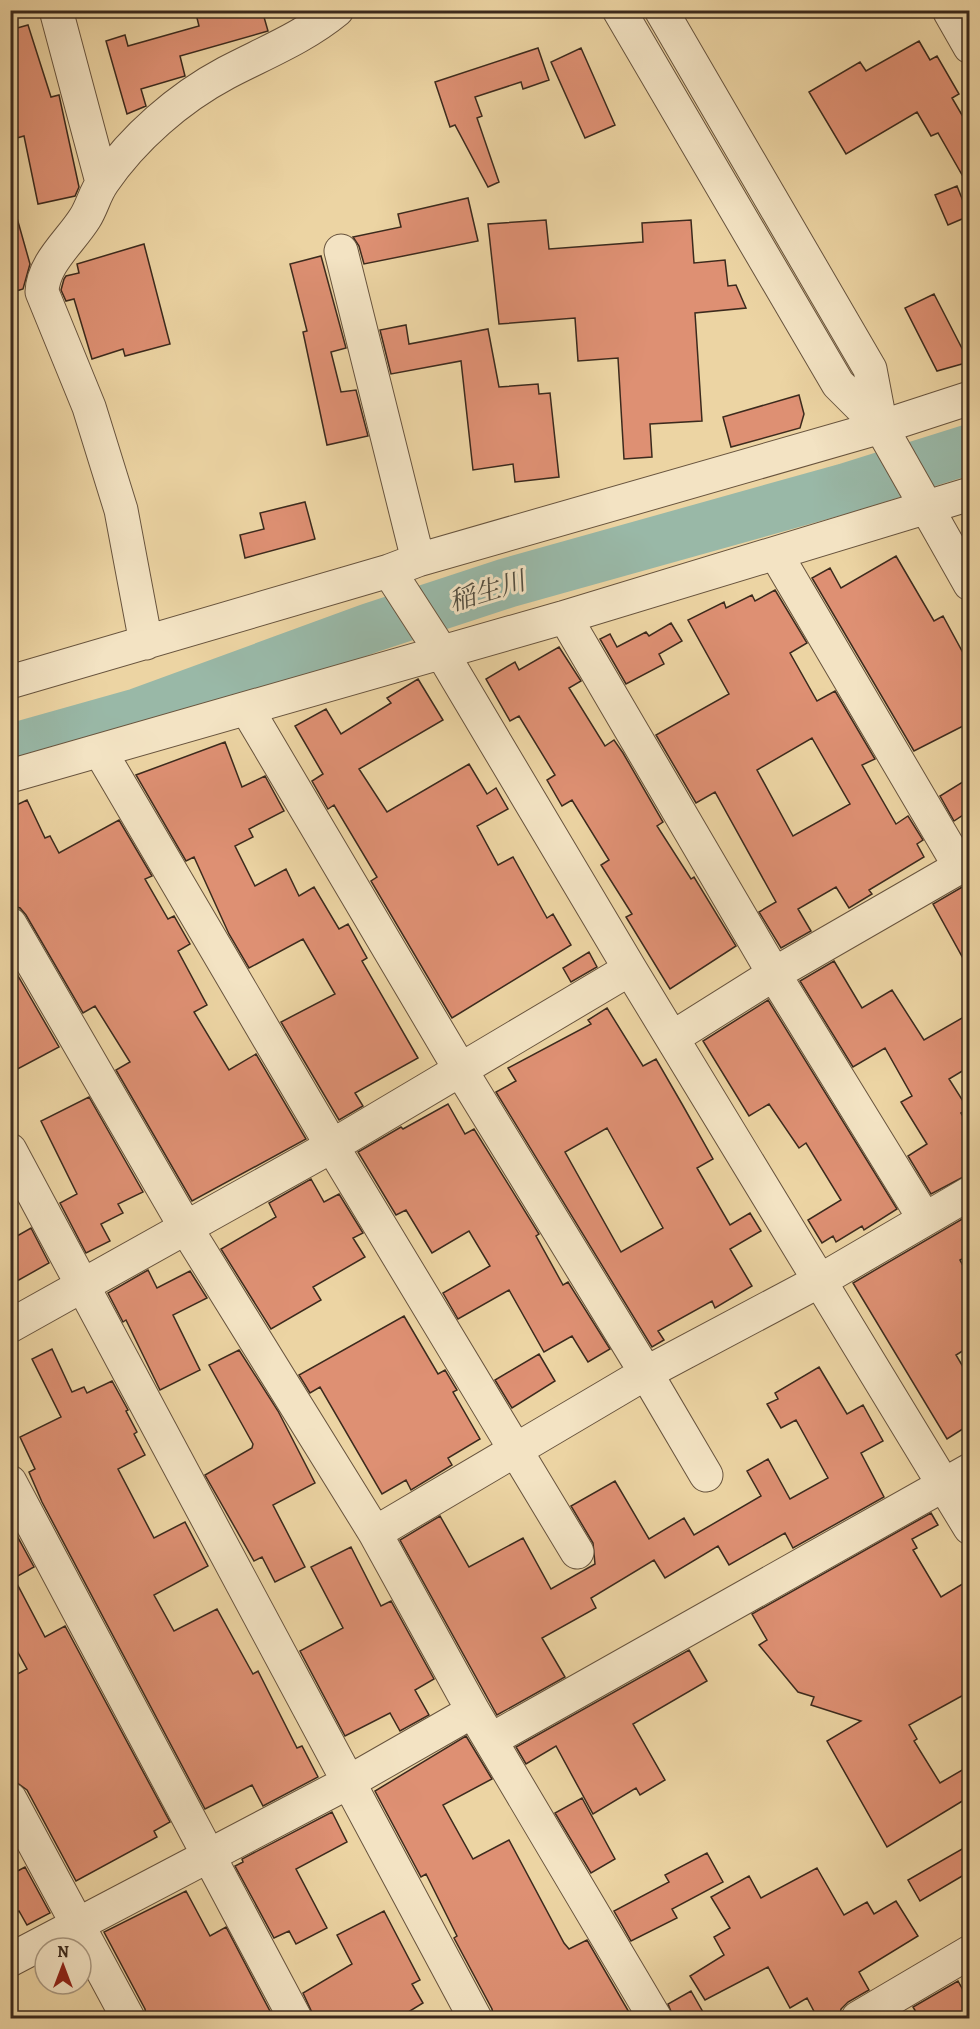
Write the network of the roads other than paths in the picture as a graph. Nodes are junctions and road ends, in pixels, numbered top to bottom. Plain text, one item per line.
1 (56, 10) edge
2 (337, 10) edge
3 (619, 10) edge
4 (661, 10) edge
5 (950, 12) dead end
6 (969, 47) edge
7 (102, 182) junction
8 (341, 251) dead end
9 (969, 398) edge
10 (885, 435) junction
11 (969, 494) edge
12 (921, 499) junction
13 (776, 554) junction
14 (403, 574) junction
15 (969, 584) edge
16 (565, 617) junction
17 (146, 643) junction
18 (436, 644) junction
19 (10, 682) edge
20 (247, 709) junction
21 (100, 751) junction
22 (10, 776) edge
23 (965, 864) edge
24 (10, 924) edge
25 (630, 969) junction
26 (774, 974) junction
27 (672, 1038) junction
28 (460, 1069) junction
29 (332, 1146) junction
30 (10, 1150) edge
31 (969, 1193) edge
32 (924, 1218) junction
33 (186, 1228) junction
34 (821, 1280) junction
35 (83, 1285) junction
36 (10, 1326) edge
37 (646, 1373) junction
38 (515, 1449) junction
39 (706, 1475) dead end
40 (956, 1478) edge
41 (10, 1482) edge
42 (969, 1528) edge
43 (375, 1533) junction
44 (577, 1552) dead end
45 (473, 1711) junction
46 (491, 1740) junction
47 (347, 1783) junction
48 (10, 1800) edge
49 (207, 1854) junction
50 (78, 1924) junction
51 (969, 1952) edge
52 (10, 1960) edge
53 (128, 2019) edge
54 (295, 2019) edge
55 (476, 2019) edge
56 (655, 2019) edge
57 (858, 2019) edge

1 - 7 street
2 - 7 street
3 - 10 street
4 - 10 street
5 - 6 street
7 - 17 street
8 - 14 street
9 - 10 street
10 - 12 street
10 - 14 street
11 - 12 street
12 - 13 street
12 - 15 street
13 - 16 street
13 - 23 street
14 - 17 street
14 - 18 street
16 - 18 street
16 - 26 street
17 - 19 street
18 - 20 street
18 - 25 street
20 - 21 street
20 - 28 street
21 - 22 street
21 - 29 street
23 - 26 street
24 - 33 street
25 - 27 street
25 - 28 street
26 - 27 street
26 - 32 street
27 - 34 street
28 - 29 street
28 - 37 street
29 - 33 street
29 - 38 street
30 - 35 street
31 - 32 street
32 - 34 street
33 - 35 street
33 - 43 street
34 - 37 street
34 - 40 street
35 - 36 street
35 - 47 street
37 - 38 street
37 - 39 street
38 - 43 street
38 - 44 street
40 - 42 street
40 - 46 street
41 - 49 street
43 - 45 street
45 - 46 street
45 - 47 street
46 - 56 street
47 - 49 street
47 - 55 street
48 - 50 street
49 - 50 street
49 - 54 street
50 - 52 street
50 - 53 street
51 - 57 street

